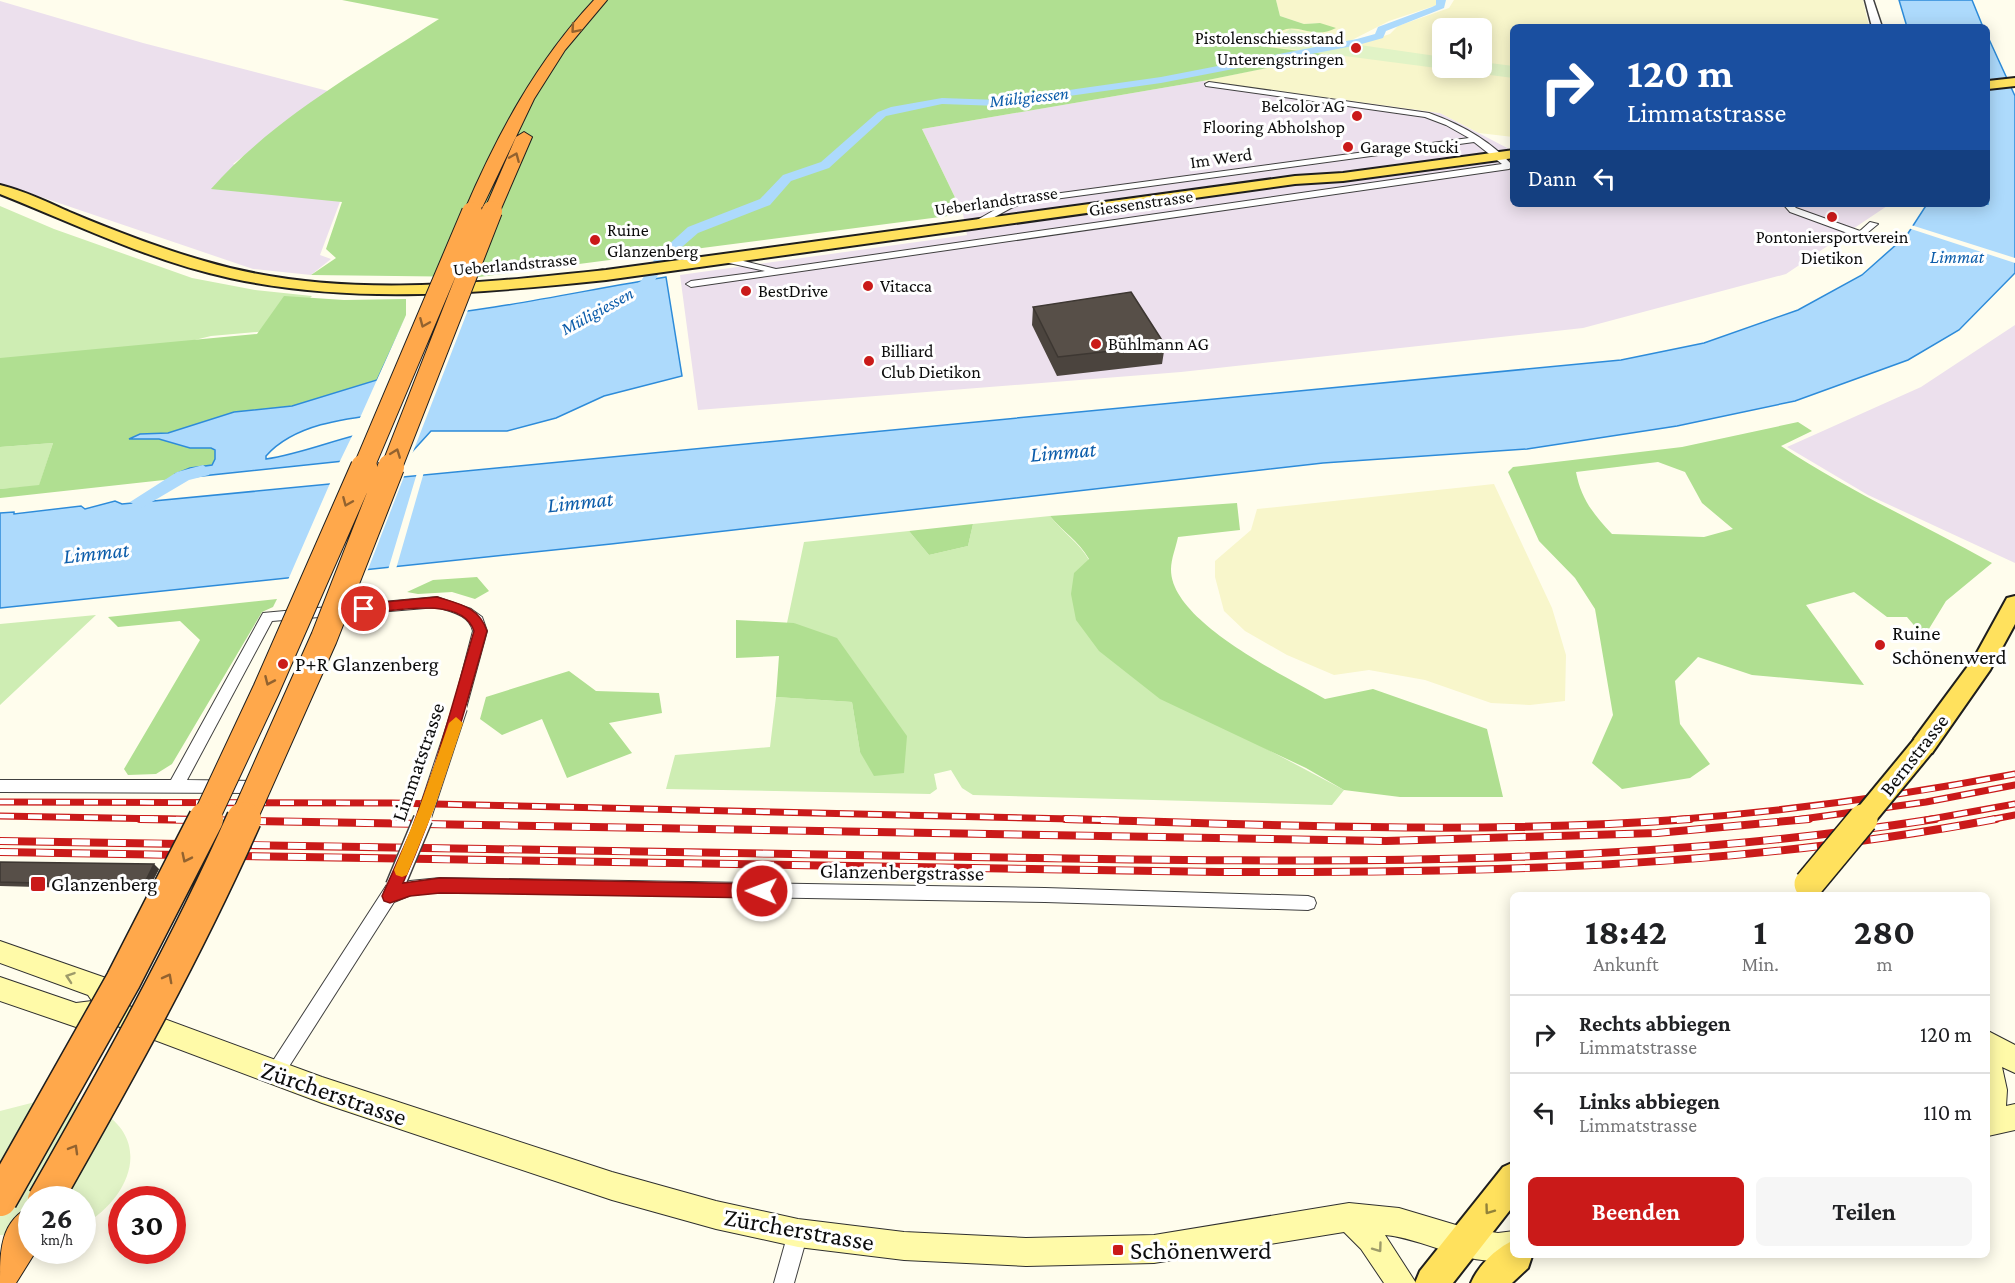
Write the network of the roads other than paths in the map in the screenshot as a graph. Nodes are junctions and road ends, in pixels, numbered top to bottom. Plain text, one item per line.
1 (601, 0) edge
2 (619, 0) edge
3 (1869, 0) edge
4 (1876, 24) edge
5 (2015, 82) edge
6 (1209, 84) dead end
7 (1990, 85) edge
8 (545, 98) dead end
9 (531, 123) dead end
10 (1476, 139) junction
11 (1510, 148) edge
12 (1494, 153) junction
13 (1510, 161) edge
14 (1510, 162) edge
15 (0, 189) edge
16 (1790, 207) edge
17 (482, 211) junction
18 (975, 224) junction
19 (1873, 224) dead end
20 (723, 259) junction
21 (777, 271) junction
22 (691, 284) dead end
23 (2015, 604) edge
24 (0, 786) edge
25 (176, 786) junction
26 (271, 788) dead end
27 (1804, 890) edge
28 (392, 891) junction
29 (1308, 903) dead end
30 (0, 952) edge
31 (0, 989) edge
32 (112, 1012) junction
33 (1990, 1045) edge
34 (2015, 1060) edge
35 (1990, 1071) edge
36 (275, 1073) junction
37 (1998, 1121) edge
38 (1510, 1183) edge
39 (53, 1186) edge
40 (0, 1199) edge
41 (1349, 1217) junction
42 (798, 1233) junction
43 (1466, 1242) junction
44 (18, 1246) edge
45 (1510, 1246) edge
46 (1514, 1258) edge
47 (0, 1274) edge
48 (784, 1283) edge
49 (1401, 1283) edge
50 (1432, 1283) edge
51 (1488, 1283) edge

1 -> 17 highway
2 - 8 highway
3 - 4 street
5 - 7 main road
6 - 10 street
17 -> 9 highway
10 - 12 street
10 - 18 street, Im Werd
11 - 12 main road, Ueberlandstrasse
12 - 13 main road, Ueberlandstrasse
12 - 18 main road, Ueberlandstrasse
14 - 21 street, Giessenstrasse
15 - 20 main road, Ueberlandstrasse
16 - 19 street
39 -> 17 highway, bridge
17 -> 40 highway, bridge
18 - 20 main road, Ueberlandstrasse
20 - 21 street, Giessenstrasse
21 - 22 street, Giessenstrasse
23 - 27 main road, Bernstrasse, bridge
24 - 25 street
25 - 26 street
25 - 28 street, Limmatstrasse, bridge
28 - 29 street, Glanzenbergstrasse
28 - 36 street, Limmatstrasse
32 -> 30 main road
31 - 32 main road, Zürcherstrasse
32 - 36 main road, Zürcherstrasse
33 - 34 main road
35 - 37 main road
36 - 42 main road, Zürcherstrasse
38 -> 43 main road
41 - 42 main road, Zürcherstrasse
41 - 43 main road, Zürcherstrasse
41 -> 49 main road
42 - 48 street
43 - 45 main road, Zürcherstrasse
43 - 50 main road
44 - 47 highway
46 - 51 main road

